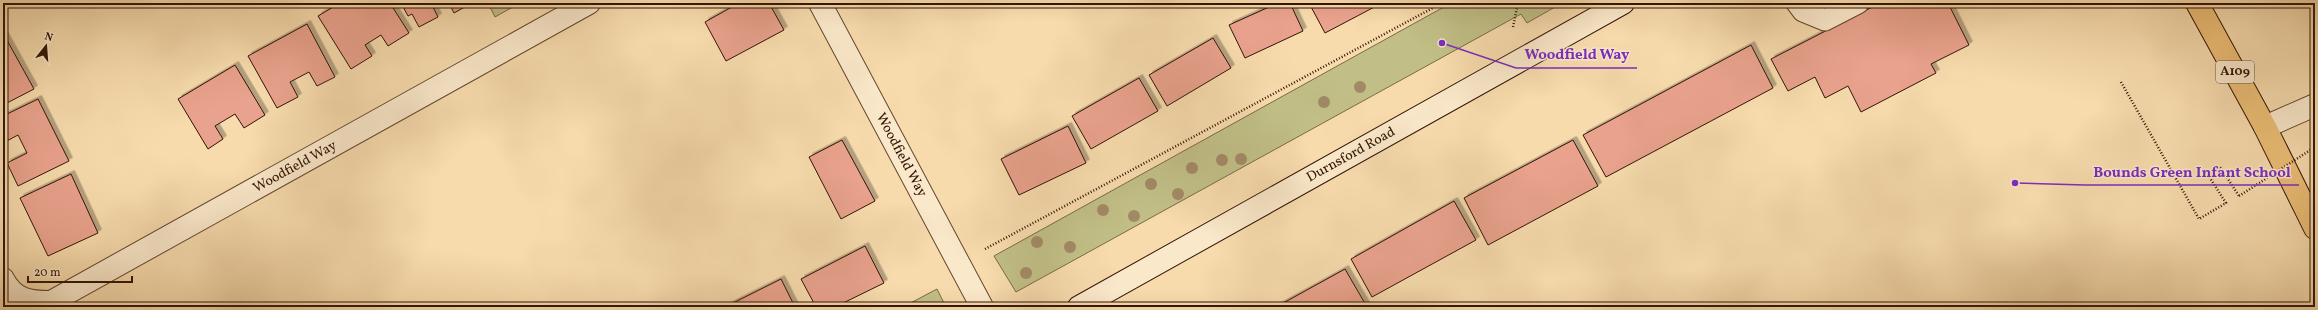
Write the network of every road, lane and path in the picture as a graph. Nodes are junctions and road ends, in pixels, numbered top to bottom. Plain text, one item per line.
1 (589, 3) edge
2 (820, 3) edge
3 (1442, 3) edge
4 (1518, 3) edge
5 (1623, 3) edge
6 (1797, 3) edge
7 (1858, 3) edge
8 (2197, 3) edge
9 (1513, 27) dead end
10 (2121, 82) dead end
11 (2315, 105) edge
12 (2265, 127) junction
13 (2315, 147) edge
14 (2315, 228) edge
15 (981, 252) dead end
16 (3, 278) edge
17 (982, 307) edge
18 (1079, 307) edge

1 - 16 street, Woodfield Way
2 - 17 street, Woodfield Way
3 - 15 path
4 - 9 path
5 - 18 street, Durnsford Road
6 - 7 lane
8 - 12 main road, A109
10 - 13 path, bridge
11 - 12 street
12 - 14 main road, A109

